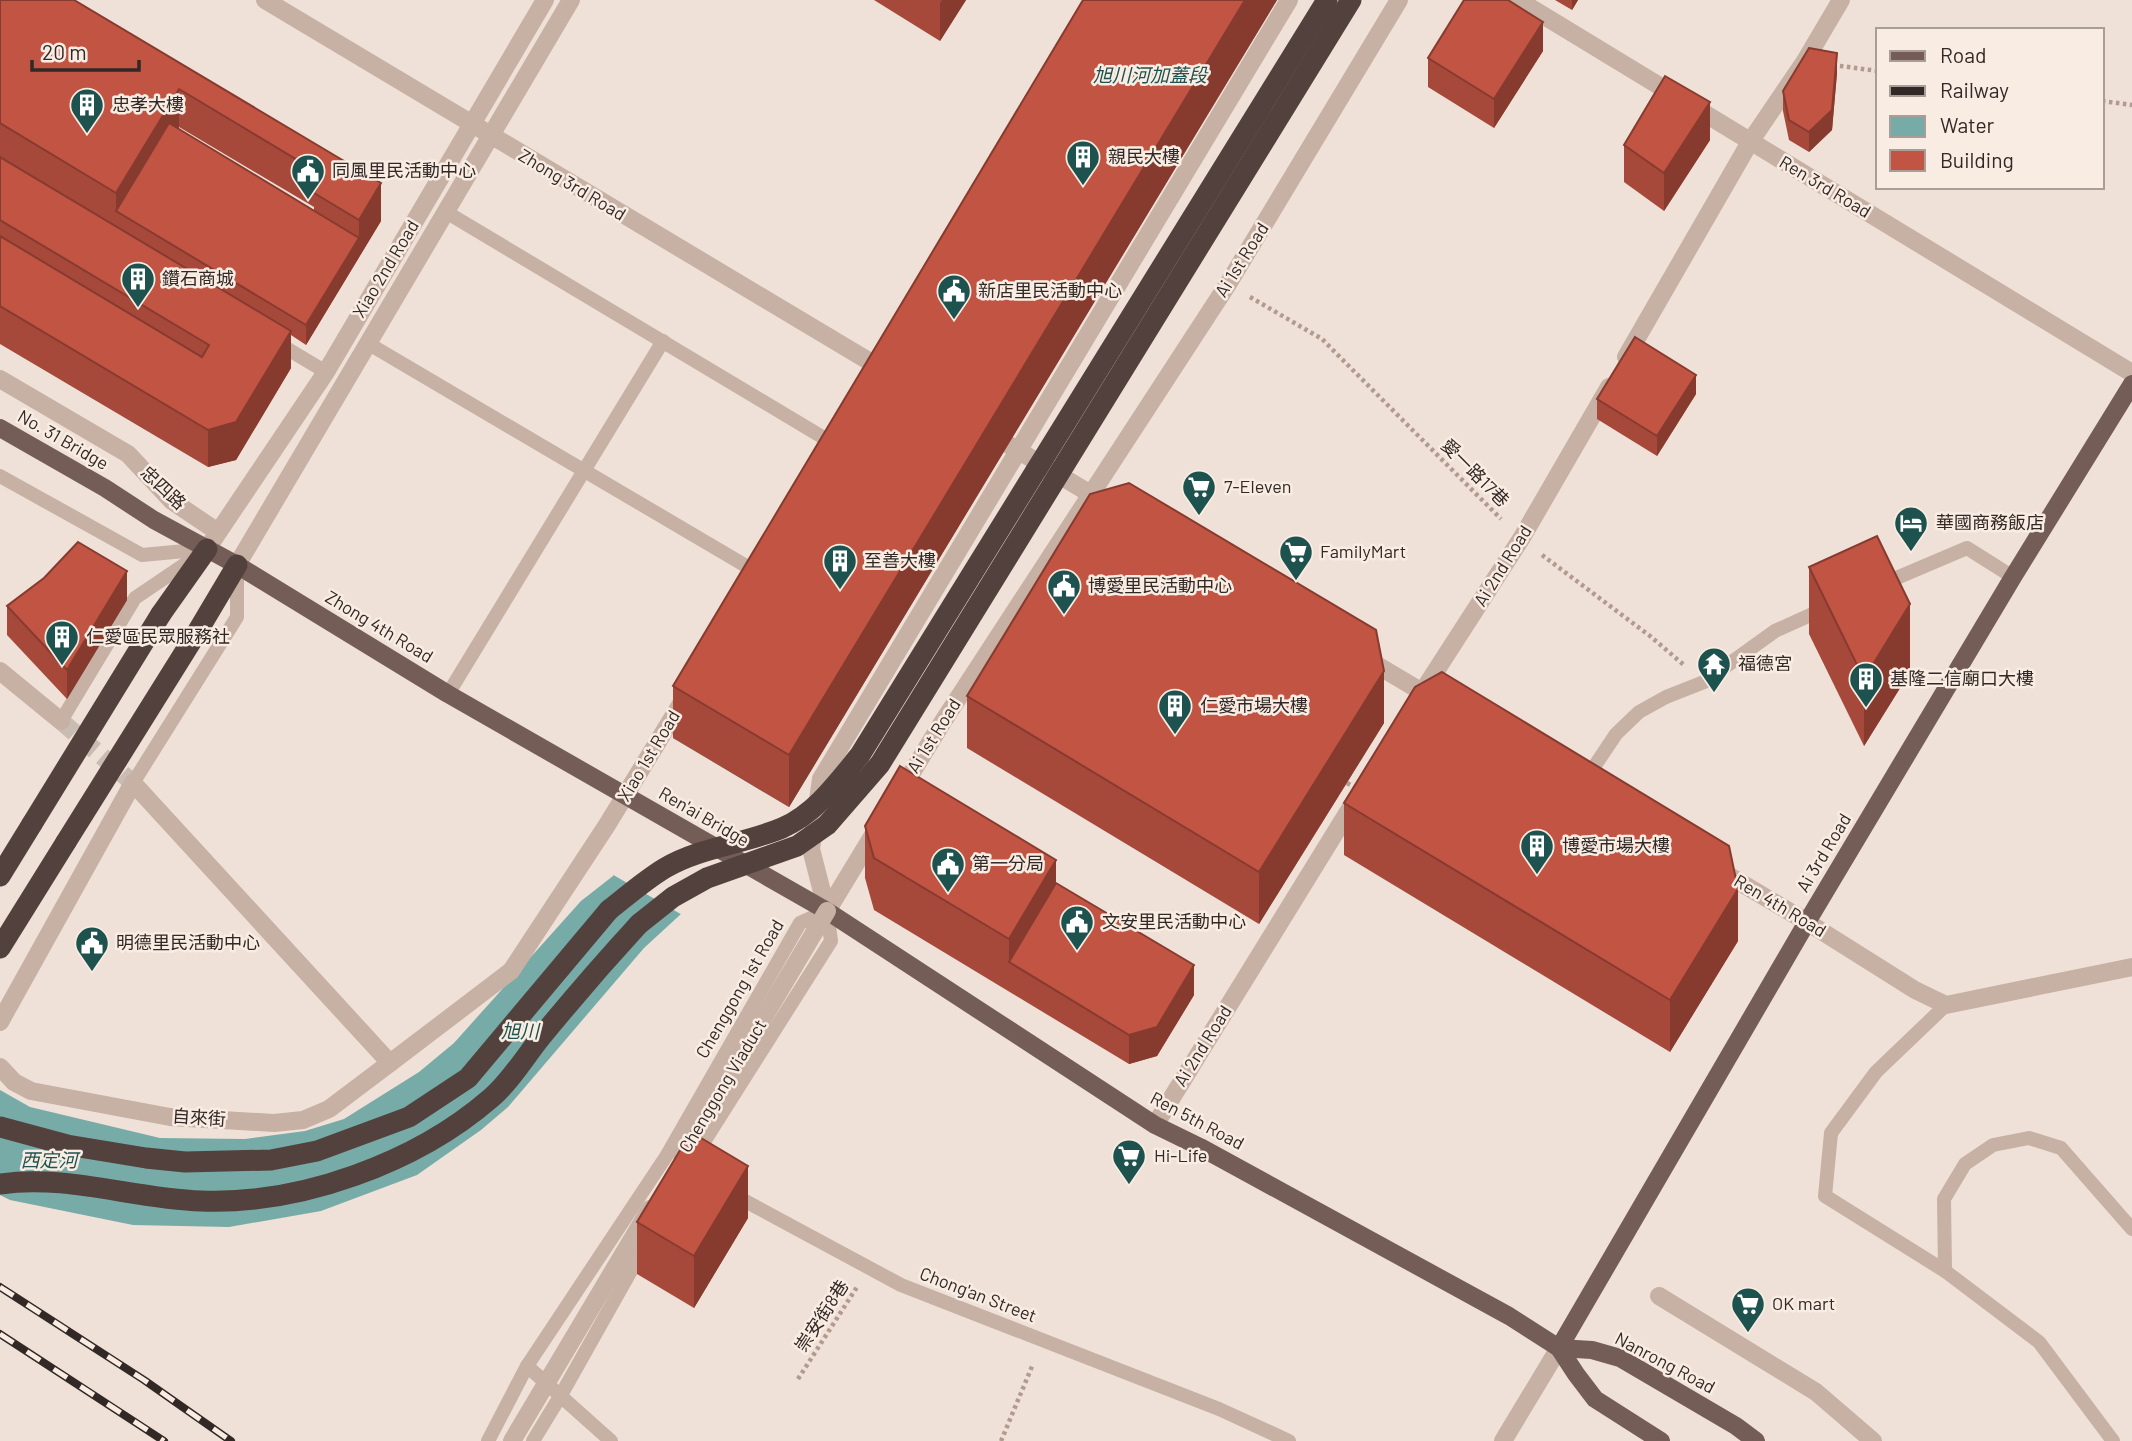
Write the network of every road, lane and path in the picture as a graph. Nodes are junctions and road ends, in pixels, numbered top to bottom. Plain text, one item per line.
1 (265, 0) edge
2 (545, 0) edge
3 (571, 0) edge
4 (1289, 0) edge
5 (1327, 0) edge
6 (1351, 0) edge
7 (1399, 0) edge
8 (1518, 0) edge
9 (1841, 0) edge
10 (1805, 61) junction
11 (1876, 71) edge
12 (2104, 101) edge
13 (2132, 105) edge
14 (472, 124) junction
15 (490, 136) junction
16 (1750, 142) junction
17 (446, 212) junction
18 (1228, 284) junction
19 (267, 337) edge
20 (663, 341) junction
21 (369, 344) junction
22 (326, 372) junction
23 (2132, 373) edge
24 (0, 379) edge
25 (902, 381) edge
26 (2132, 384) edge
27 (972, 423) edge
28 (0, 428) edge
29 (834, 444) edge
30 (1019, 450) junction
31 (584, 471) junction
32 (0, 476) edge
33 (105, 488) joint
34 (1090, 494) junction
35 (1126, 515) edge
36 (1521, 539) junction
37 (213, 541) junction
38 (237, 565) junction
39 (758, 573) edge
40 (2013, 577) junction
41 (1871, 589) edge
42 (1835, 605) edge
43 (1351, 649) edge
44 (0, 671) edge
45 (695, 680) edge
46 (1704, 682) junction
47 (1422, 692) junction
48 (448, 694) junction
49 (1445, 706) edge
50 (1408, 715) edge
51 (61, 721) joint
52 (133, 783) junction
53 (1360, 787) edge
54 (1580, 788) edge
55 (629, 797) junction
56 (607, 825) joint
57 (1699, 858) edge
58 (0, 876) edge
59 (827, 911) junction
60 (1807, 922) junction
61 (0, 948) edge
62 (2132, 967) edge
63 (1946, 1005) junction
64 (0, 1022) edge
65 (390, 1063) junction
66 (0, 1067) edge
67 (1155, 1125) junction
68 (0, 1126) edge
69 (667, 1156) junction
70 (0, 1184) edge
71 (721, 1188) edge
72 (668, 1204) edge
73 (2132, 1230) edge
74 (869, 1269) junction
75 (1945, 1271) junction
76 (1659, 1296) dead end
77 (1043, 1341) junction
78 (1559, 1348) junction
79 (527, 1366) junction
80 (799, 1379) dead end
81 (561, 1395) junction
82 (488, 1441) edge
83 (512, 1441) edge
84 (533, 1441) edge
85 (611, 1441) edge
86 (1001, 1441) edge
87 (1289, 1441) edge
88 (1503, 1441) edge
89 (1661, 1441) edge
90 (1756, 1441) edge
91 (1873, 1441) edge
92 (2113, 1441) edge

1 - 14 street, Zhong 3rd Road
2 - 14 street, Xiao 2nd Road
3 - 15 street
4 - 30 street
5 - 68 highway, bridge
6 - 70 highway, bridge
7 - 18 street, Ai 1st Road
8 - 16 street, Ren 3rd Road
9 - 10 street, Ai 2nd Road
10 - 11 path
10 - 16 street, Ai 2nd Road
12 - 13 path
14 - 15 street, Zhong 3rd Road
14 - 22 street, Xiao 2nd Road
15 - 17 street
15 - 25 street, Zhong 3rd Road
16 - 23 street, Ren 3rd Road
16 - 36 street, Ai 2nd Road
17 - 20 lane
17 - 21 street
18 - 34 street, Ai 1st Road
18 - 36 path, 愛一路17巷
19 - 22 lane
20 - 29 lane
20 - 31 lane
21 - 31 lane
21 - 38 street
22 - 37 street, Xiao 2nd Road
24 - 37 street, 忠四路
26 - 40 main road, Ai 3rd Road
27 - 30 street
28 - 33 main road, No. 31 Bridge
30 - 34 street
30 - 59 street
31 - 39 lane
31 - 48 lane
32 - 37 lane
33 - 37 main road, Zhong 4th Road
34 - 35 street
34 - 59 street, Ai 1st Road
36 - 46 path, 愛一路17巷
36 - 47 street, Ai 2nd Road
37 - 38 main road, Zhong 4th Road
37 - 51 lane
37 - 58 highway, bridge
38 - 48 main road, Zhong 4th Road
38 - 52 lane
38 - 61 highway, bridge
40 - 41 lane
40 - 60 main road, Ai 3rd Road
42 - 46 lane
43 - 47 street
44 - 51 street
45 - 55 street, Xiao 1st Road
46 - 54 lane
47 - 49 street
47 - 50 street, Ai 2nd Road
48 - 55 main road, Zhong 4th Road
52 - 64 street
52 - 65 street
53 - 67 street, Ai 2nd Road
55 - 56 street, Xiao 1st Road
55 - 59 main road, Ren'ai Bridge, bridge
56 - 65 street, 自來街
57 - 60 street, Ren 4th Road
59 - 67 main road, Ren 5th Road
59 - 69 lane, Chenggong 1st Road
59 - 69 lane
59 - 83 street, Chenggong Viaduct, bridge
60 - 63 street, Ren 4th Road
60 - 78 main road, Ai 3rd Road
62 - 63 street
63 - 75 lane
65 - 66 street, 自來街
67 - 78 main road, Ren 5th Road
69 - 79 lane, Chenggong 1st Road
71 - 74 lane, Chong'an Street
72 - 81 lane
73 - 75 lane
74 - 77 lane, Chong'an Street
74 - 80 path, 崇安街8巷
75 - 92 lane
76 - 91 street
77 - 86 path
77 - 87 lane, Chong'an Street
78 - 88 street
78 - 89 main road
78 - 90 main road, Nanrong Road
79 - 81 lane
79 - 82 lane, Chenggong 1st Road
81 - 84 lane
81 - 85 lane

